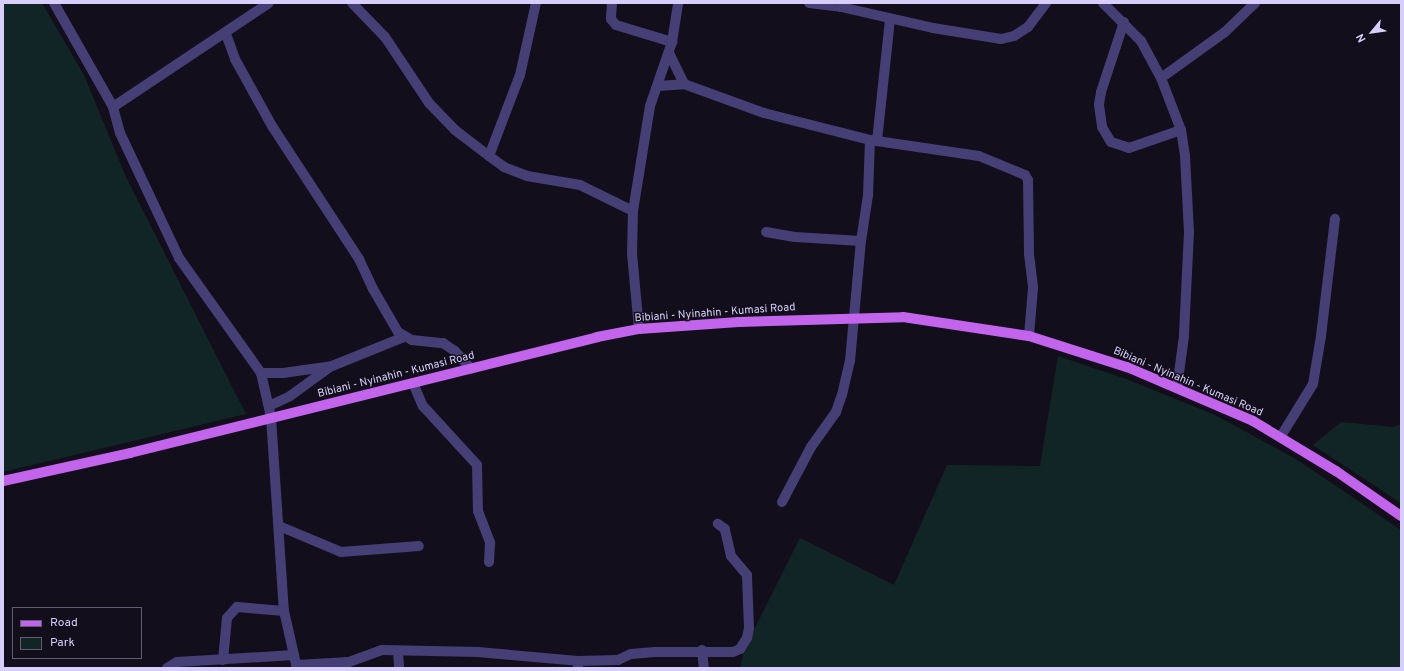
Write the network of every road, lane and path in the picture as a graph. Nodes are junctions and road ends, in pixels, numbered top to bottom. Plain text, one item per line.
1 (54, 3) edge
2 (269, 3) edge
3 (352, 3) edge
4 (536, 3) edge
5 (612, 3) edge
6 (678, 3) edge
7 (809, 3) edge
8 (1046, 3) edge
9 (1103, 3) edge
10 (1255, 3) edge
11 (890, 19) junction
12 (1124, 22) junction
13 (226, 34) junction
14 (672, 42) junction
15 (668, 53) junction
16 (1162, 78) junction
17 (684, 84) junction
18 (658, 86) junction
19 (113, 107) junction
20 (1181, 130) junction
21 (874, 140) junction
22 (489, 156) junction
23 (633, 211) junction
24 (1335, 219) dead end
25 (766, 232) dead end
26 (861, 241) junction
27 (855, 318) junction
28 (639, 329) junction
29 (1029, 336) junction
30 (404, 337) junction
31 (332, 366) junction
32 (471, 369) junction
33 (261, 373) junction
34 (413, 383) junction
35 (1177, 388) junction
36 (269, 406) junction
37 (271, 417) junction
38 (1281, 436) junction
39 (3, 481) edge
40 (782, 502) dead end
41 (1401, 516) edge
42 (718, 524) dead end
43 (279, 526) junction
44 (419, 546) dead end
45 (489, 562) dead end
46 (284, 611) junction
47 (702, 650) junction
48 (398, 652) junction
49 (294, 655) junction
50 (229, 663) edge
51 (578, 665) edge
52 (297, 666) edge
53 (167, 668) edge
54 (399, 668) edge
55 (704, 668) edge

1 - 19 street
2 - 13 street
3 - 22 street
4 - 22 street
5 - 14 street
6 - 14 street
7 - 11 street
8 - 11 street
9 - 12 street
10 - 16 street
11 - 21 street
12 - 16 street
12 - 20 street
13 - 19 street
13 - 30 street
14 - 15 street
15 - 17 street
15 - 18 street
16 - 20 street
17 - 18 street
17 - 21 street
18 - 23 street
19 - 33 street
20 - 35 street
21 - 26 street
21 - 29 street
22 - 23 street
23 - 28 street
24 - 38 street
25 - 26 street
26 - 27 street
27 - 28 main road, Bibiani - Nyinahin - Kumasi Road
27 - 29 main road, Bibiani - Nyinahin - Kumasi Road
27 - 40 street
28 - 32 main road, Bibiani - Nyinahin - Kumasi Road
29 - 35 main road, Bibiani - Nyinahin - Kumasi Road
30 - 31 street
30 - 32 street
31 - 33 street
31 - 36 street
32 - 34 main road, Bibiani - Nyinahin - Kumasi Road
33 - 36 street
34 - 37 main road, Bibiani - Nyinahin - Kumasi Road
34 - 45 street
35 - 38 main road, Bibiani - Nyinahin - Kumasi Road
36 - 37 street
37 - 39 main road, Bibiani - Nyinahin - Kumasi Road
37 - 43 street
38 - 41 main road, Bibiani - Nyinahin - Kumasi Road
42 - 47 street
43 - 44 street
43 - 46 street
46 - 49 street
46 - 50 street
47 - 51 street
47 - 55 street
48 - 51 street
48 - 52 street
48 - 54 street
49 - 50 street
49 - 52 street
50 - 53 street

